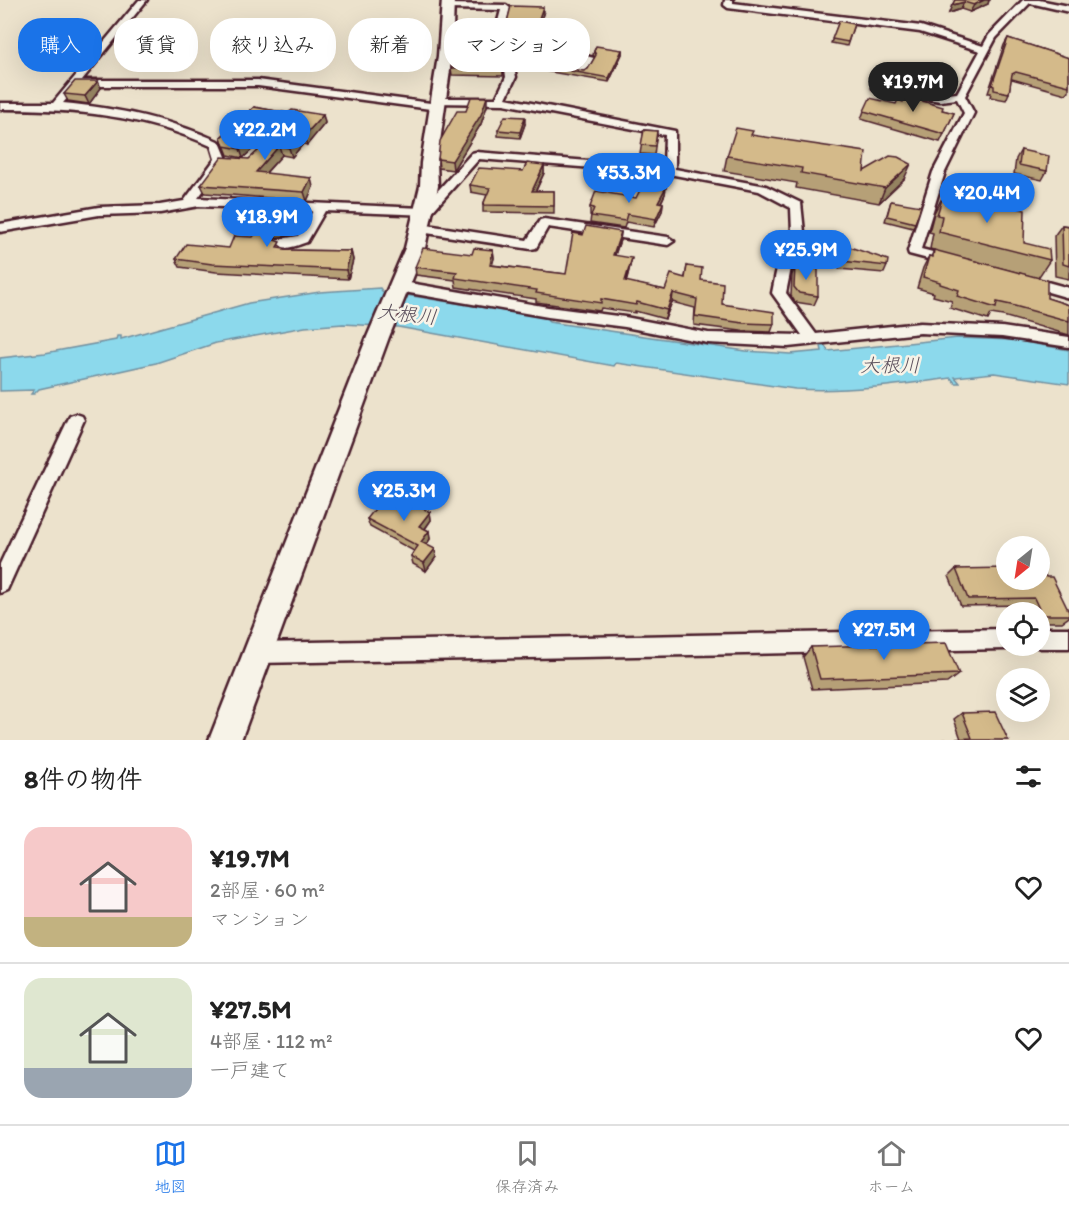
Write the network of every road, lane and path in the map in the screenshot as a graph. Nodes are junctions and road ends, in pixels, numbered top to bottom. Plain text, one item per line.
1 (143, 0) edge
2 (729, 0) edge
3 (1028, 0) edge
4 (448, 3) edge
5 (1069, 9) edge
6 (503, 18) edge
7 (984, 49) junction
8 (510, 72) edge
9 (75, 83) junction
10 (878, 88) dead end
11 (960, 96) junction
12 (500, 101) junction
13 (438, 104) junction
14 (0, 106) edge
15 (56, 106) junction
16 (669, 171) junction
17 (189, 203) junction
18 (321, 207) junction
19 (423, 220) junction
20 (0, 228) edge
21 (668, 241) dead end
22 (275, 244) edge
23 (969, 266) edge
24 (1014, 278) edge
25 (398, 286) junction
26 (1069, 293) edge
27 (813, 340) junction
28 (1069, 342) edge
29 (76, 420) dead end
30 (0, 584) edge
31 (1050, 638) edge
32 (1069, 638) edge
33 (996, 639) edge
34 (256, 652) junction
35 (225, 740) edge

1 - 9 street
2 - 7 street
3 - 5 street
3 - 7 street
4 - 6 street
4 - 13 street
7 - 11 street
8 - 12 street
9 - 13 street
9 - 15 street
10 - 11 street
11 - 23 street
12 - 13 street
12 - 16 street
13 - 19 street
14 - 15 street
15 - 17 street
16 - 19 street
16 - 27 street
17 - 18 street
17 - 20 street
18 - 19 street
18 - 22 street
19 - 21 street
19 - 25 street
24 - 26 street
25 - 27 street
25 - 34 street
27 - 28 street
29 - 30 street
31 - 32 street
33 - 34 street
34 - 35 street

